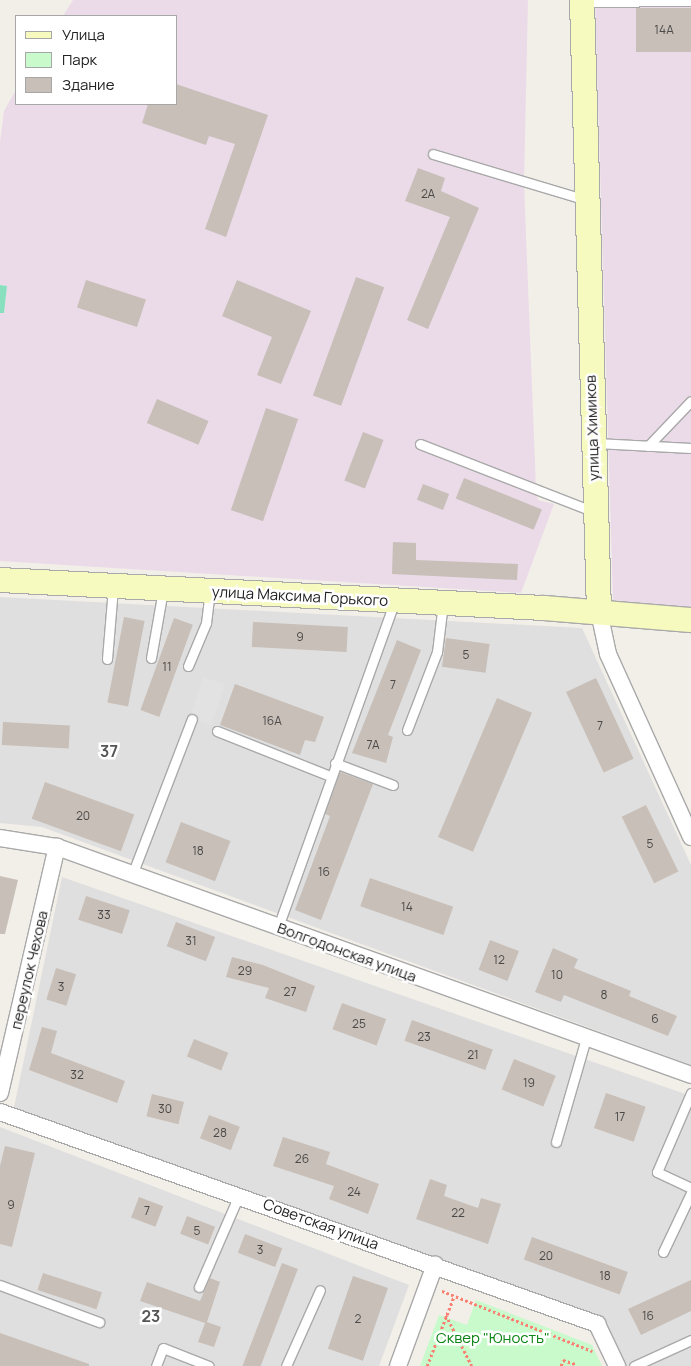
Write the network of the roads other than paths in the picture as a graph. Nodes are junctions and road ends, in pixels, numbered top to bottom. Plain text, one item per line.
1 (691, 0) edge
2 (582, 1) edge
3 (433, 154) dead end
4 (586, 200) junction
5 (691, 400) edge
6 (592, 443) junction
7 (420, 444) dead end
8 (648, 446) junction
9 (691, 448) edge
10 (594, 512) junction
11 (0, 580) edge
12 (113, 586) junction
13 (163, 588) junction
14 (210, 591) junction
15 (395, 600) junction
16 (443, 603) junction
17 (599, 612) junction
18 (691, 620) edge
19 (107, 658) dead end
20 (151, 658) dead end
21 (188, 666) dead end
22 (192, 719) dead end
23 (407, 730) dead end
24 (217, 731) dead end
25 (335, 763) junction
26 (330, 776) junction
27 (393, 784) dead end
28 (691, 837) edge
29 (0, 838) edge
30 (57, 847) junction
31 (132, 875) junction
32 (278, 927) junction
33 (586, 1038) junction
34 (691, 1075) edge
35 (0, 1092) edge
36 (691, 1094) edge
37 (0, 1112) edge
38 (556, 1142) dead end
39 (691, 1188) edge
40 (691, 1193) edge
41 (239, 1194) junction
42 (663, 1252) dead end
43 (435, 1265) junction
44 (0, 1285) edge
45 (199, 1287) dead end
46 (320, 1290) dead end
47 (99, 1322) dead end
48 (691, 1340) edge
49 (156, 1366) edge
50 (209, 1366) edge
51 (286, 1366) edge
52 (398, 1366) edge
53 (617, 1366) edge
54 (634, 1366) edge

1 - 2 lane
2 - 4 main road, улица Химиков
3 - 4 lane
4 - 6 main road, улица Химиков
5 - 8 lane
6 - 8 lane
6 - 10 main road, улица Химиков
7 - 10 lane
8 - 9 lane
10 - 17 main road, улица Химиков
11 - 12 main road, улица Максима Горького
12 - 13 main road, улица Максима Горького
12 - 19 lane
13 - 14 main road, улица Максима Горького
13 - 20 lane
14 - 15 main road, улица Максима Горького
14 - 21 lane
15 - 16 main road, улица Максима Горького
15 - 25 lane
16 - 17 main road, улица Максима Горького
16 - 23 lane
17 - 18 main road, улица Максима Горького
17 - 28 street, улица Химиков
22 - 31 lane
24 - 26 lane
25 - 26 lane
25 - 27 lane
26 - 32 lane
29 - 30 street, Волгодонская улица
30 - 31 street, Волгодонская улица
30 - 35 street, переулок Чехова
31 - 32 street, Волгодонская улица
32 - 33 street, Волгодонская улица
33 - 34 street, Волгодонская улица
33 - 38 lane
36 - 39 lane
37 - 41 street, Советская улица
40 - 42 lane
41 - 43 street, Советская улица
41 - 45 lane
43 - 52 street
43 - 53 street, Советская улица
44 - 47 lane
46 - 51 lane
48 - 54 lane
49 - 50 lane

